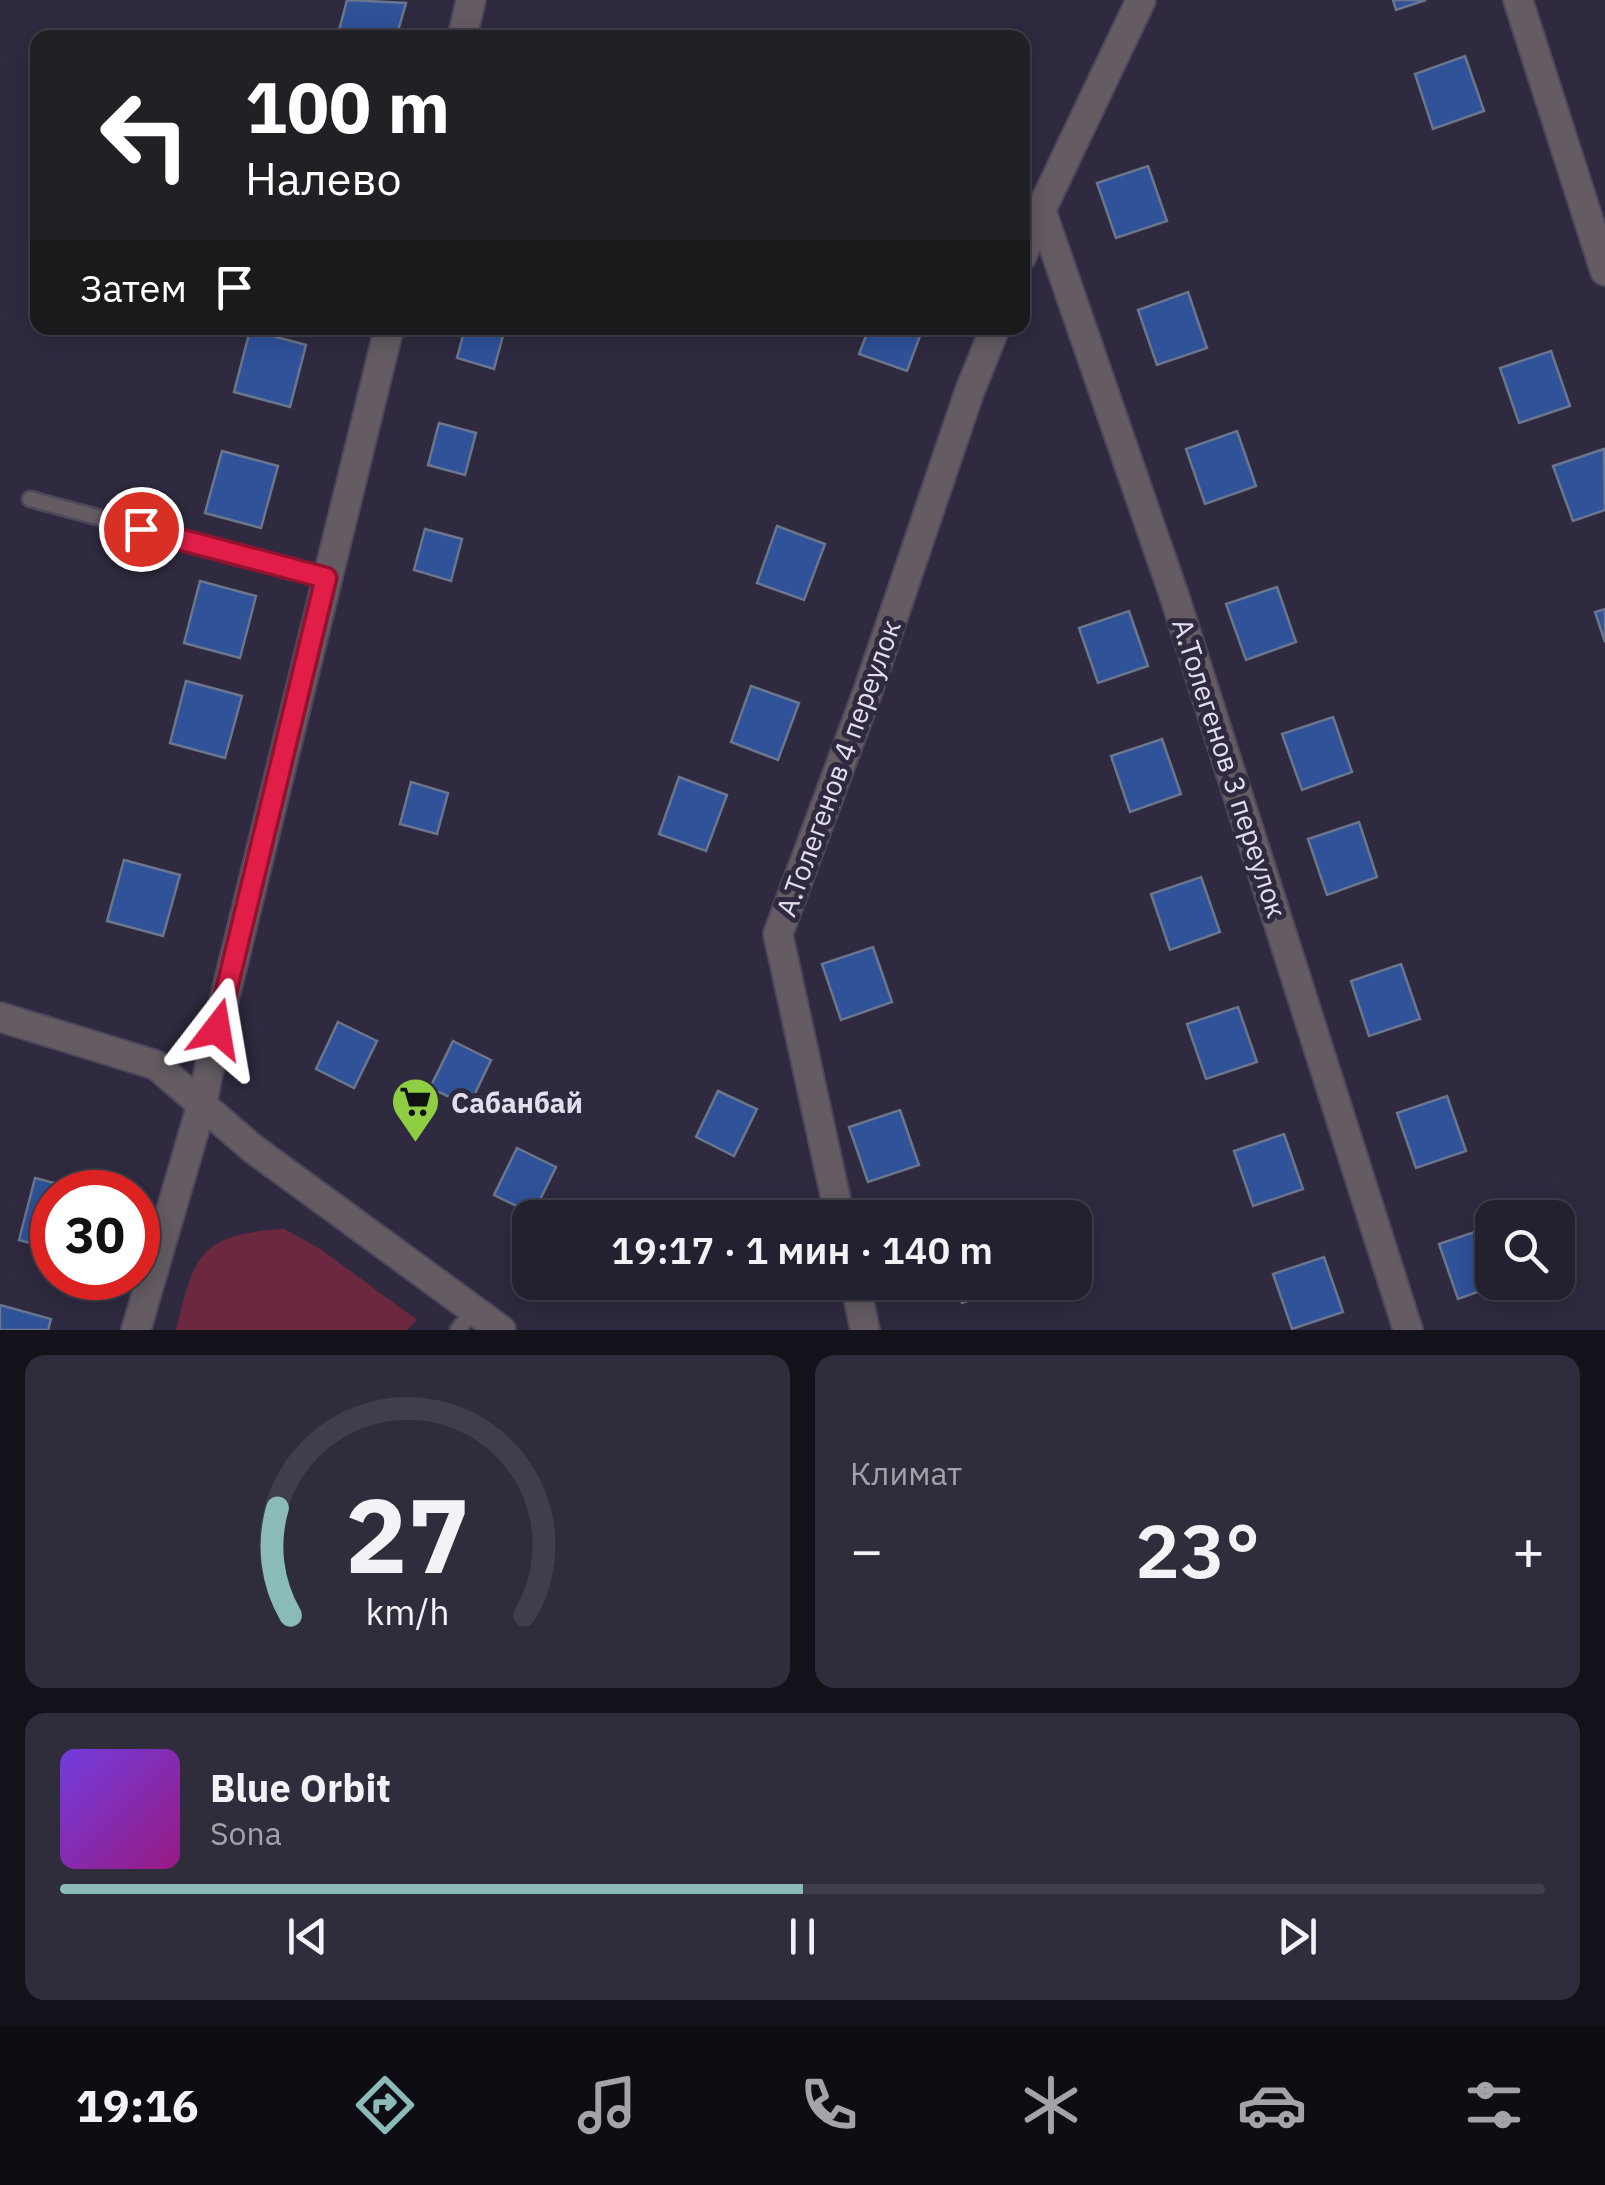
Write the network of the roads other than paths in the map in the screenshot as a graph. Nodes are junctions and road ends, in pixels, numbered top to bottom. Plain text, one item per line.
1 (471, 0) edge
2 (1142, 0) edge
3 (1518, 0) edge
4 (464, 30) edge
5 (1041, 210) junction
6 (1030, 237) edge
7 (1605, 271) edge
8 (387, 335) edge
9 (991, 335) edge
10 (30, 499) dead end
11 (326, 578) junction
12 (0, 1017) edge
13 (202, 1104) junction
14 (836, 1200) edge
15 (858, 1300) edge
16 (466, 1320) edge
17 (136, 1330) edge
18 (501, 1330) edge
19 (865, 1330) edge
20 (1408, 1330) edge

1 - 4 street
2 - 5 street
3 - 7 street
5 - 6 street
5 - 20 street, А.Толегенов 3 переулок
8 - 11 street
9 - 14 street, А.Толегенов 4 переулок
10 - 11 lane
11 - 13 street
12 - 13 street
13 - 16 street
13 - 17 street
15 - 19 street
16 - 18 street

